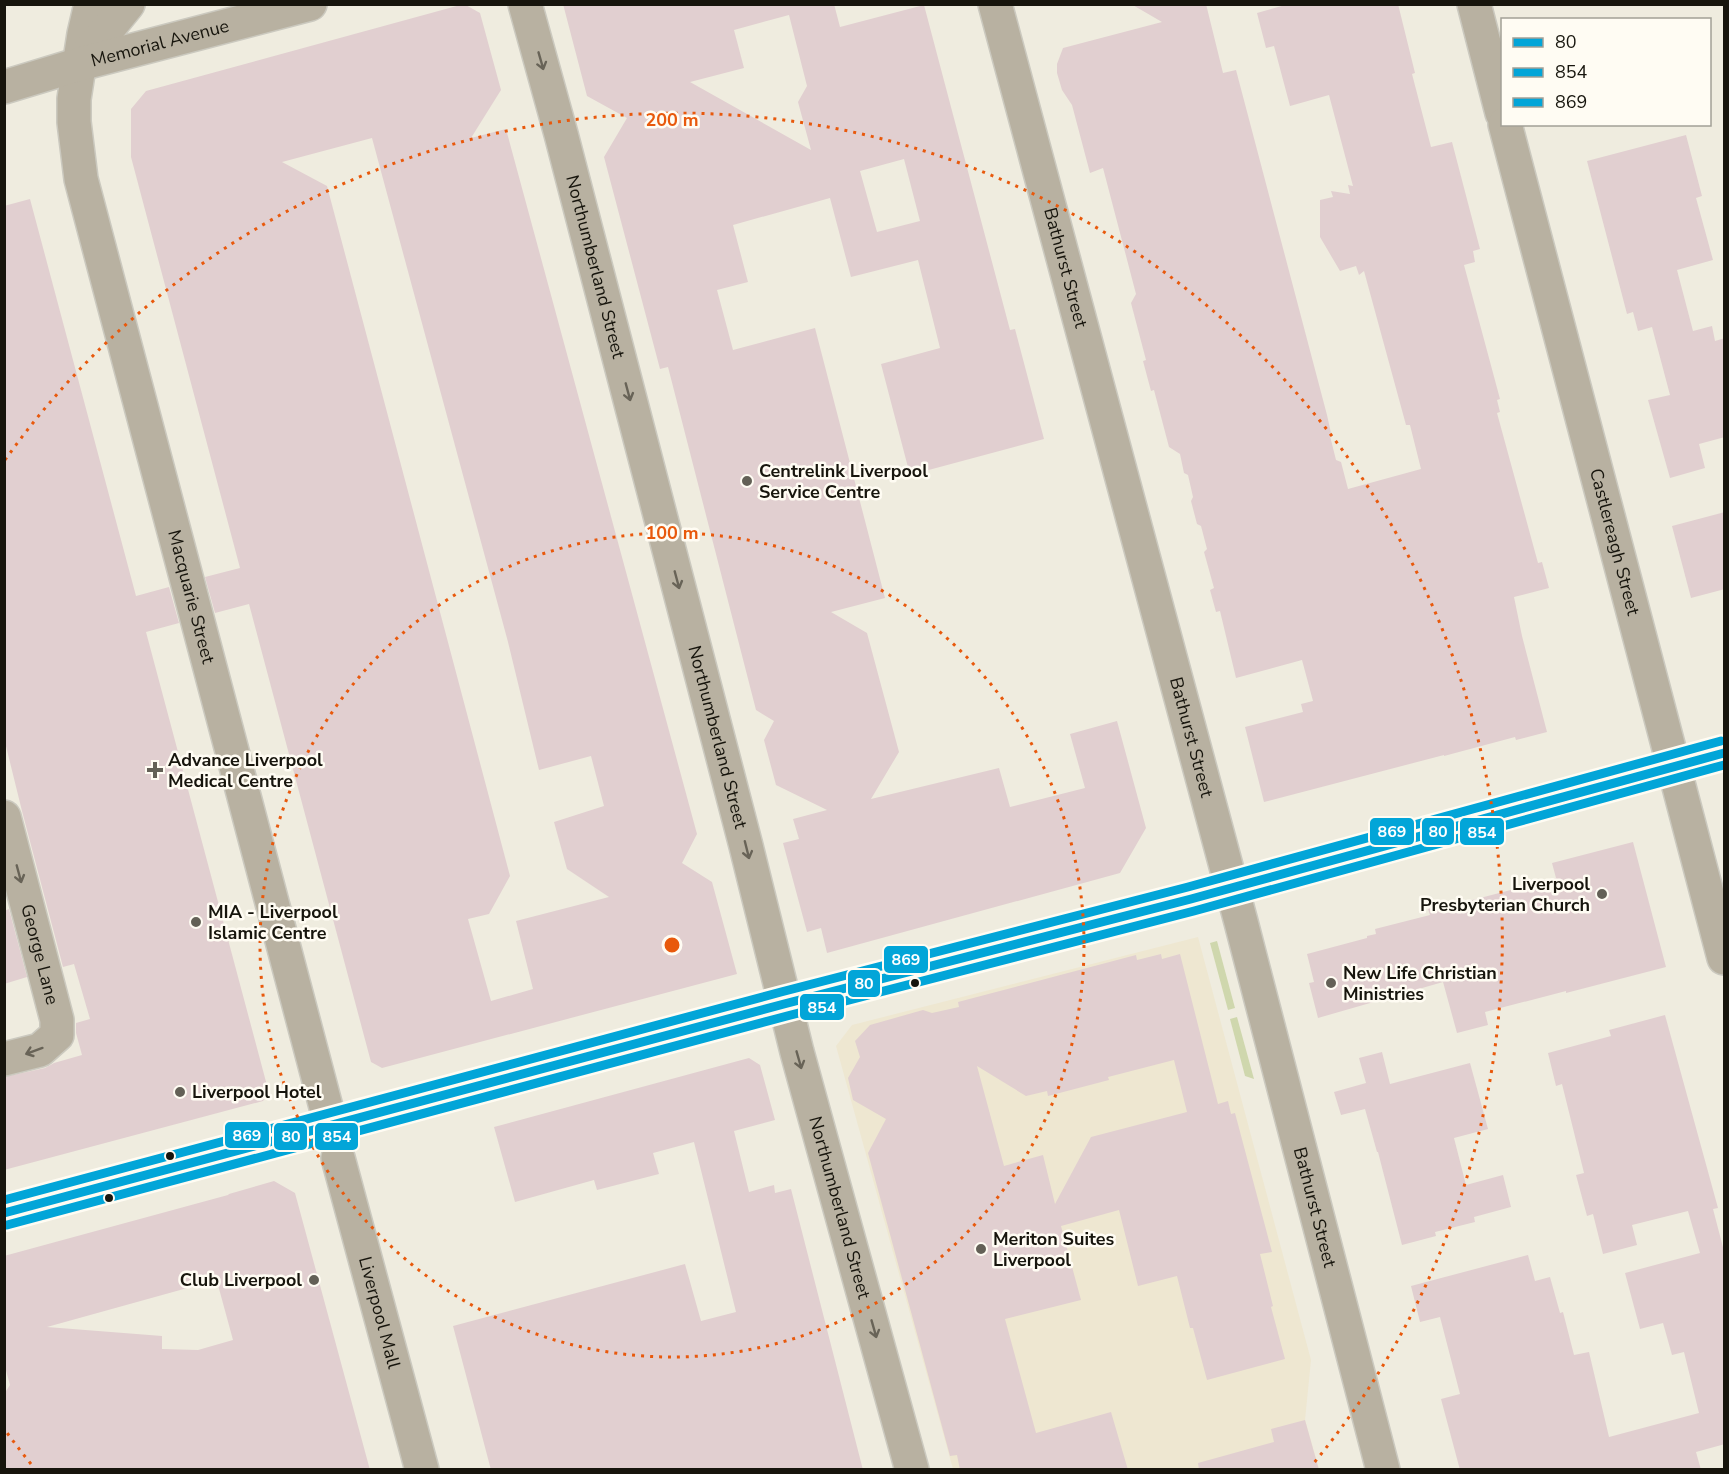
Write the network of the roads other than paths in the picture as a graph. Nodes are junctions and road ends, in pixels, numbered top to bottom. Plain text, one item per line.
1 (91, 4) edge
2 (128, 4) edge
3 (310, 4) edge
4 (525, 4) edge
5 (995, 4) edge
6 (1474, 4) edge
7 (80, 63) junction
8 (4, 87) edge
9 (1501, 105) edge
10 (1506, 126) edge
11 (1725, 753) edge
12 (1674, 767) junction
13 (4, 817) edge
14 (1232, 887) junction
15 (1725, 958) edge
16 (784, 1004) junction
17 (4, 1059) edge
18 (331, 1126) junction
19 (338, 1158) dead end
20 (4, 1213) edge
21 (422, 1470) edge
22 (912, 1470) edge
23 (1383, 1470) edge

1 - 7 street, Macquarie Street
2 - 7 street, Macquarie Street
3 - 7 street, Memorial Avenue
4 -> 16 street, Northumberland Street
5 - 14 street, Bathurst Street
6 - 9 street
7 - 8 street, Memorial Avenue
7 - 18 street, Macquarie Street
10 - 12 street, Castlereagh Street
11 - 12 street
12 - 14 street
12 - 15 street, Castlereagh Street
13 -> 17 street, George Lane
14 - 16 street
14 - 23 street, Bathurst Street
16 - 18 street
16 -> 22 street, Northumberland Street
18 - 20 street
19 - 21 street, Liverpool Mall

